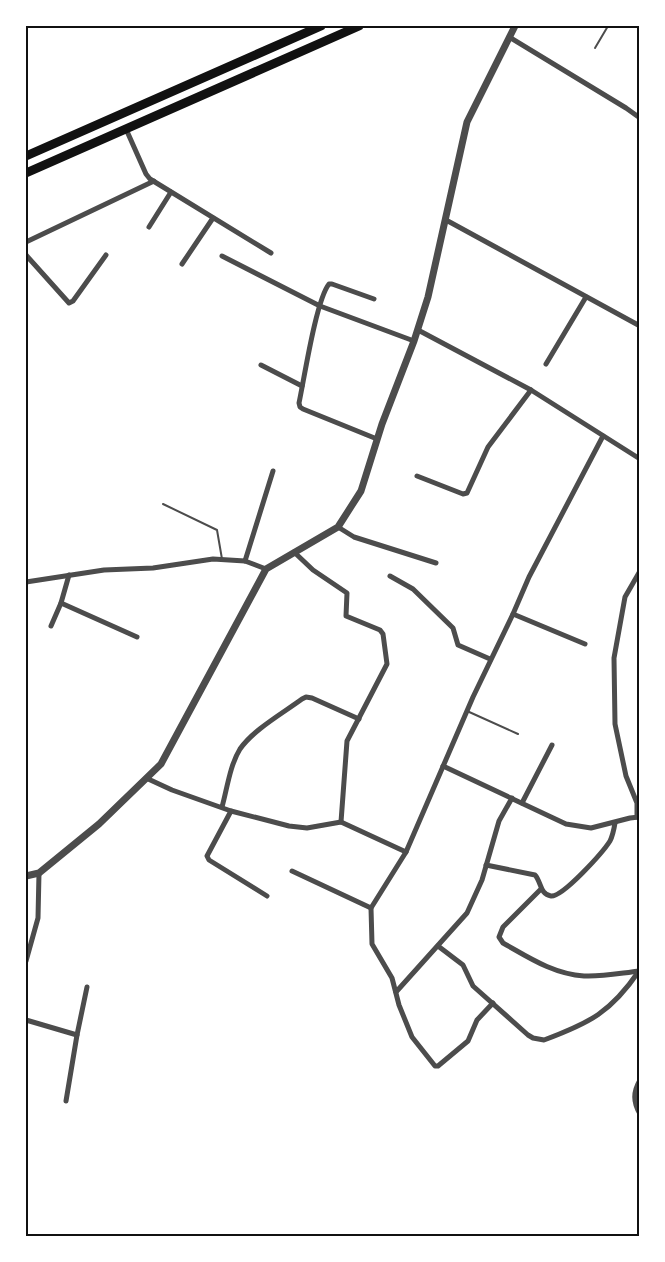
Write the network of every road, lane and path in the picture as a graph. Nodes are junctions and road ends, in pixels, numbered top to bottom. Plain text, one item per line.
1 (321, 26) edge
2 (359, 26) edge
3 (515, 26) edge
4 (608, 26) edge
5 (509, 37) junction
6 (595, 48) dead end
7 (639, 118) edge
8 (126, 129) junction
9 (26, 156) edge
10 (26, 173) edge
11 (154, 181) junction
12 (171, 192) junction
13 (213, 218) junction
14 (446, 220) junction
15 (149, 227) dead end
16 (26, 242) edge
17 (271, 253) dead end
18 (26, 255) edge
19 (106, 255) dead end
20 (222, 256) dead end
21 (182, 264) dead end
22 (586, 297) junction
23 (374, 299) dead end
24 (320, 306) junction
25 (639, 326) edge
26 (418, 330) junction
27 (414, 341) junction
28 (546, 364) dead end
29 (261, 365) dead end
30 (302, 386) junction
31 (531, 390) junction
32 (603, 436) junction
33 (377, 439) junction
34 (639, 459) edge
35 (273, 471) dead end
36 (417, 476) dead end
37 (164, 504) dead end
38 (338, 527) junction
39 (294, 552) junction
40 (222, 560) junction
41 (245, 561) junction
42 (436, 563) dead end
43 (266, 569) junction
44 (639, 571) edge
45 (69, 575) junction
46 (390, 576) dead end
47 (26, 582) edge
48 (61, 603) junction
49 (513, 614) junction
50 (51, 626) dead end
51 (138, 637) dead end
52 (585, 644) dead end
53 (490, 659) junction
54 (466, 711) junction
55 (359, 719) junction
56 (518, 734) dead end
57 (552, 745) dead end
58 (443, 766) junction
59 (146, 778) junction
60 (512, 798) junction
61 (522, 803) junction
62 (222, 807) junction
63 (231, 811) junction
64 (638, 817) edge
65 (341, 822) junction
66 (615, 823) junction
67 (406, 852) junction
68 (486, 865) junction
69 (292, 871) dead end
70 (39, 873) junction
71 (26, 876) edge
72 (541, 889) junction
73 (267, 896) dead end
74 (371, 908) junction
75 (438, 946) junction
76 (26, 961) edge
77 (639, 971) edge
78 (87, 987) dead end
79 (396, 992) junction
80 (494, 1003) junction
81 (26, 1020) edge
82 (77, 1035) junction
83 (639, 1080) edge
84 (66, 1101) dead end
85 (639, 1114) edge

1 - 9 highway
2 - 8 highway
3 - 5 street
4 - 6 lane
5 - 7 street
5 - 14 street
8 - 10 highway
8 - 11 street
11 - 12 street
11 - 16 street
12 - 13 street
12 - 15 street
13 - 17 street
13 - 21 street
14 - 22 street
14 - 26 street
18 - 19 street
20 - 24 street
22 - 25 street
22 - 28 street
23 - 24 street
24 - 27 street
24 - 30 street
26 - 27 street
26 - 31 street
27 - 33 street
29 - 30 street
30 - 33 street
31 - 32 street
31 - 36 street
32 - 34 street
32 - 49 street
33 - 38 street
35 - 41 street
37 - 40 lane
38 - 39 street
38 - 42 street
39 - 43 street
39 - 55 street
40 - 41 street
40 - 45 street
41 - 43 street
43 - 59 street
44 - 64 street
45 - 47 street
45 - 48 street
46 - 53 street
48 - 50 street
48 - 51 street
49 - 52 street
49 - 53 street
53 - 54 street
54 - 56 lane
54 - 58 street
55 - 62 street
55 - 65 street
57 - 61 street
58 - 60 street
58 - 67 street
59 - 62 street
59 - 70 street
60 - 61 street
60 - 68 street
61 - 66 street
62 - 63 street
63 - 65 street
63 - 73 street
64 - 66 street
65 - 67 street
66 - 72 street
67 - 74 street
68 - 72 street
68 - 75 street
69 - 74 street
70 - 71 street
70 - 76 street
72 - 77 street
74 - 79 street
75 - 79 street
75 - 80 street
77 - 80 street
78 - 82 street
79 - 80 street
81 - 82 street
82 - 84 street
83 - 85 street

